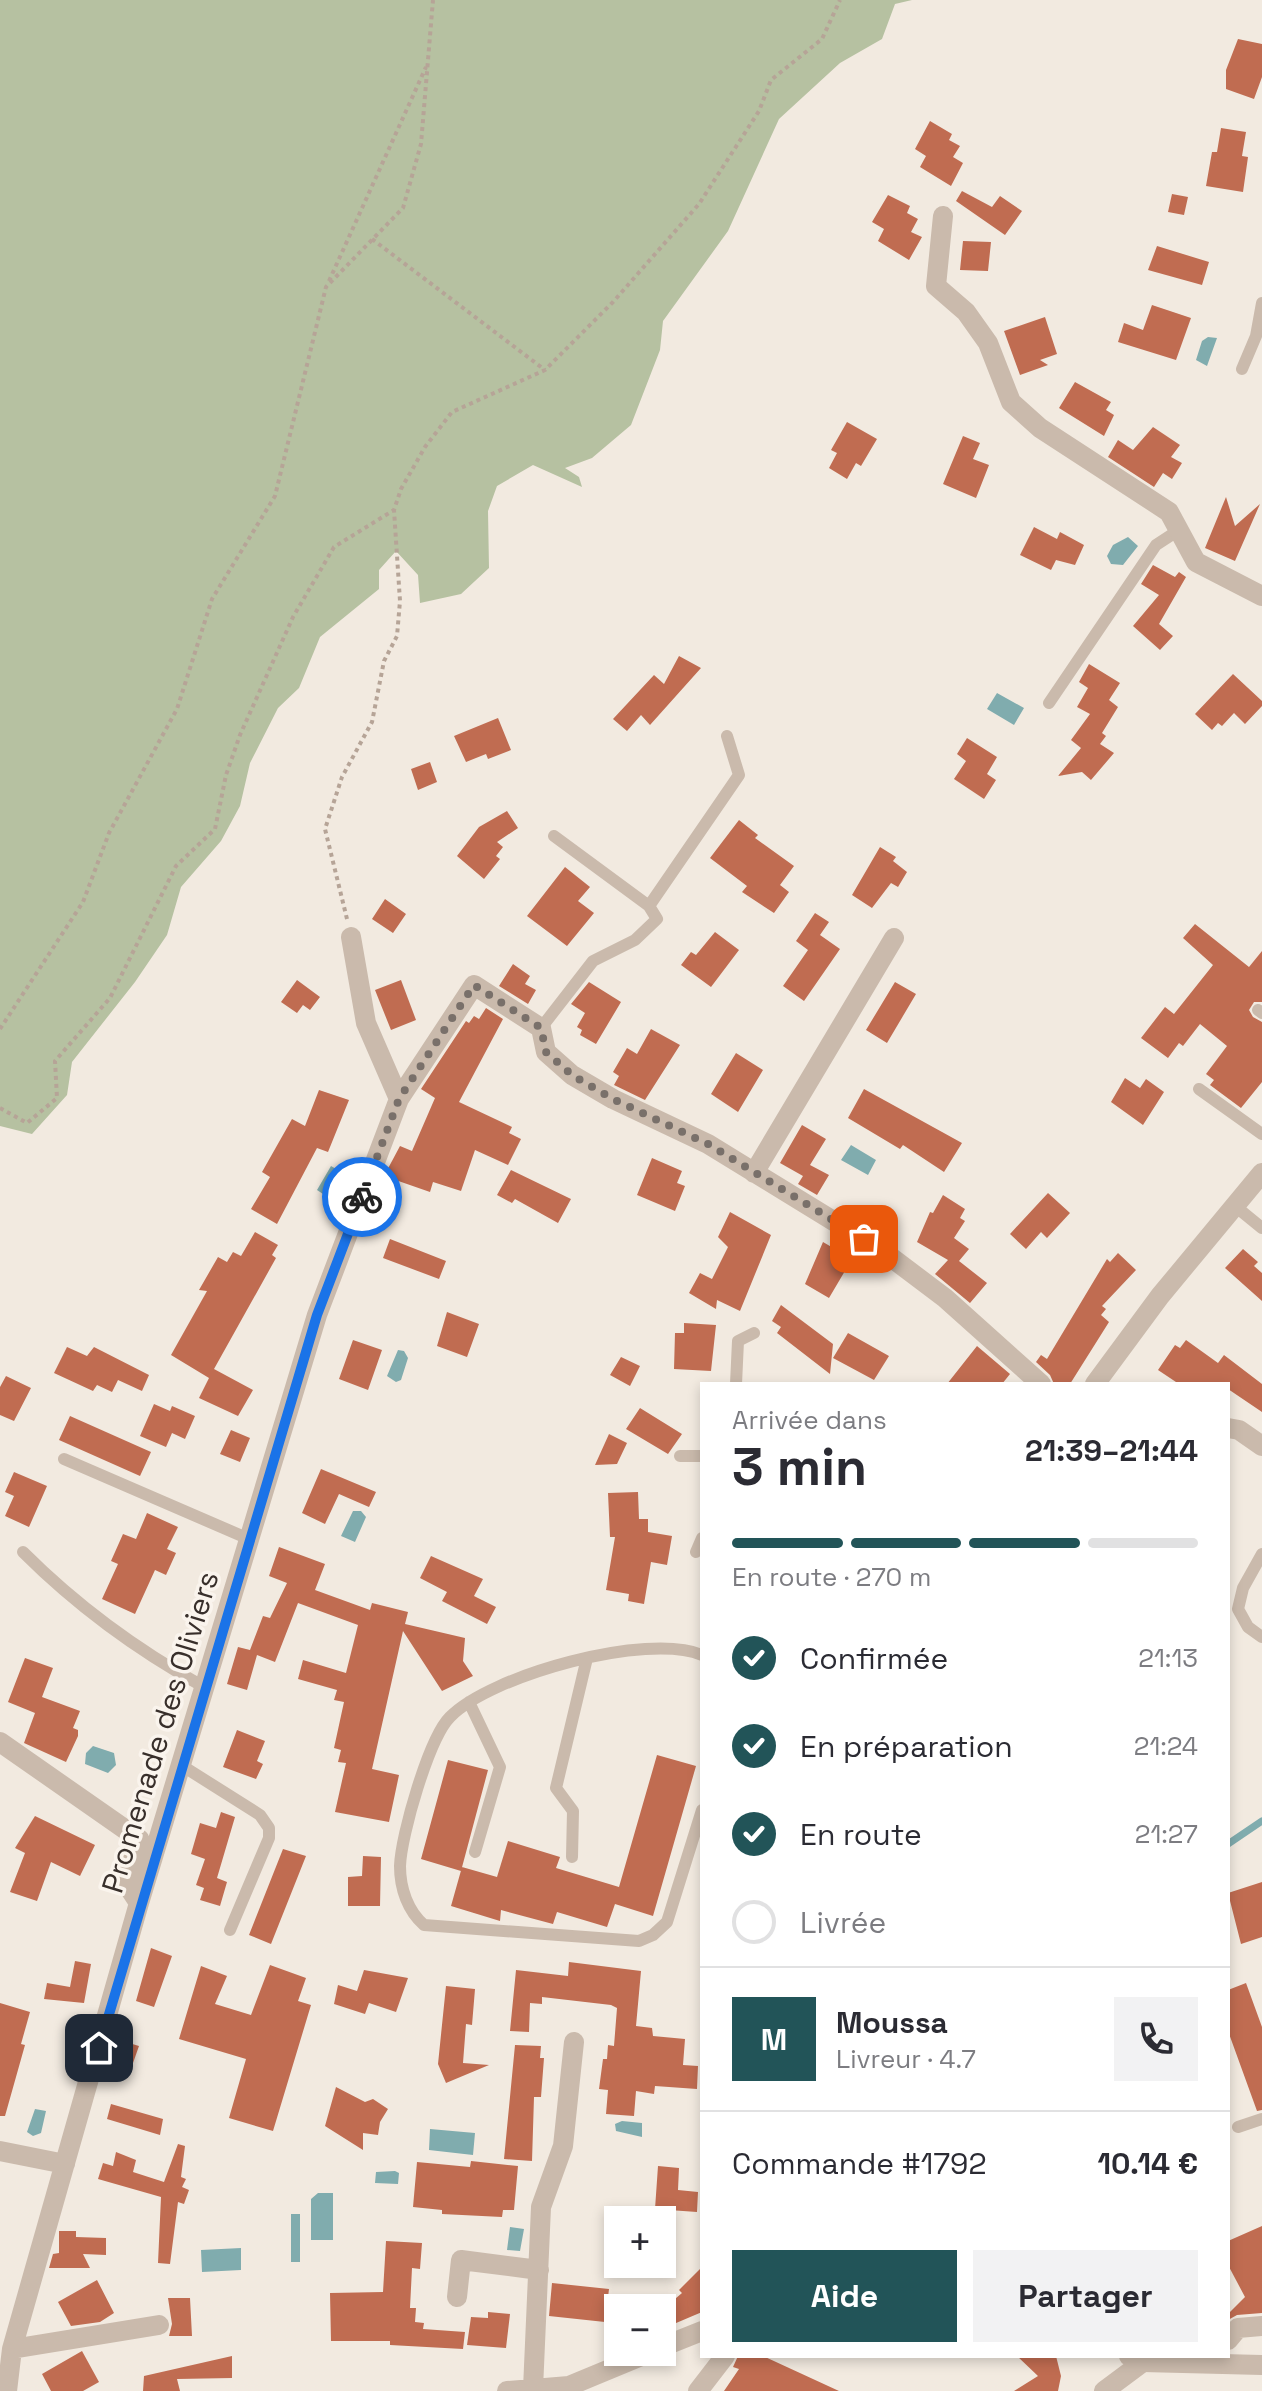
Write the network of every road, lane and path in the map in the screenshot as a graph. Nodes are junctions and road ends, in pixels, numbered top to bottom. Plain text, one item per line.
1 (433, 0) edge
2 (840, 0) edge
3 (429, 61) junction
4 (943, 216) dead end
5 (372, 239) junction
6 (326, 287) junction
7 (1262, 303) edge
8 (1242, 369) dead end
9 (545, 370) junction
10 (394, 510) junction
11 (1179, 530) junction
12 (1262, 596) edge
13 (1049, 703) dead end
14 (727, 736) dead end
15 (554, 836) dead end
16 (649, 906) junction
17 (351, 937) joint
18 (894, 938) dead end
19 (541, 1028) junction
20 (0, 1029) edge
21 (1199, 1089) dead end
22 (399, 1099) junction
23 (0, 1108) edge
24 (1262, 1134) edge
25 (754, 1173) junction
26 (1262, 1173) edge
27 (1235, 1206) junction
28 (1262, 1228) edge
29 (754, 1333) dead end
30 (736, 1382) edge
31 (1039, 1382) edge
32 (1096, 1382) edge
33 (1230, 1428) edge
34 (1262, 1446) edge
35 (680, 1456) dead end
36 (700, 1456) edge
37 (64, 1459) dead end
38 (249, 1539) junction
39 (700, 1543) edge
40 (23, 1552) dead end
41 (696, 1552) dead end
42 (1262, 1554) edge
43 (1262, 1637) edge
44 (700, 1654) edge
45 (587, 1658) junction
46 (204, 1687) junction
47 (469, 1702) junction
48 (0, 1742) edge
49 (181, 1765) junction
50 (700, 1816) edge
51 (475, 1852) dead end
52 (572, 1857) dead end
53 (139, 1903) junction
54 (230, 1930) dead end
55 (574, 2042) dead end
56 (1262, 2119) edge
57 (1238, 2127) dead end
58 (0, 2151) edge
59 (65, 2164) junction
60 (539, 2270) junction
61 (457, 2297) dead end
62 (159, 2325) dead end
63 (1262, 2326) edge
64 (700, 2332) edge
65 (1230, 2338) edge
66 (676, 2341) edge
67 (12, 2349) junction
68 (723, 2358) edge
69 (1136, 2359) edge
70 (1224, 2360) edge
71 (1262, 2365) edge
72 (617, 2366) edge
73 (533, 2389) junction
74 (7, 2391) edge
75 (507, 2391) edge
76 (698, 2391) edge
77 (1104, 2391) edge

1 - 3 path
2 - 9 path
3 - 5 path
3 - 6 path
4 - 11 street
5 - 6 path
5 - 9 path
6 - 20 path
7 - 8 lane
9 - 10 path
10 - 17 path
10 - 23 path
11 - 12 street
11 - 13 lane
14 - 16 lane
15 - 16 lane
16 - 19 lane
17 - 22 street
18 - 25 street
19 - 22 street, Promenade des Oliviers
19 - 25 street
21 - 24 lane
22 - 38 street, Promenade des Oliviers
25 - 31 street
26 - 27 street
27 - 28 lane
27 - 32 street
29 - 30 lane
33 - 34 street
35 - 36 lane
37 - 38 lane
38 - 46 street, Promenade des Oliviers
39 - 41 lane
40 - 46 lane
42 - 43 lane
44 - 45 lane
45 - 47 lane
45 - 52 lane
46 - 49 street, Promenade des Oliviers
47 - 50 lane
47 - 51 lane
48 - 53 street
49 - 53 street, Promenade des Oliviers
49 - 54 lane
53 - 59 street, Promenade des Oliviers
55 - 60 street
56 - 57 lane
58 - 59 street
59 - 67 street, Promenade des Oliviers
60 - 61 street
60 - 73 street
62 - 67 street
63 - 65 street
64 - 66 street
67 - 74 street, Promenade des Oliviers
68 - 76 street
69 - 70 street
69 - 77 street
70 - 71 street
72 - 73 street
73 - 75 street

